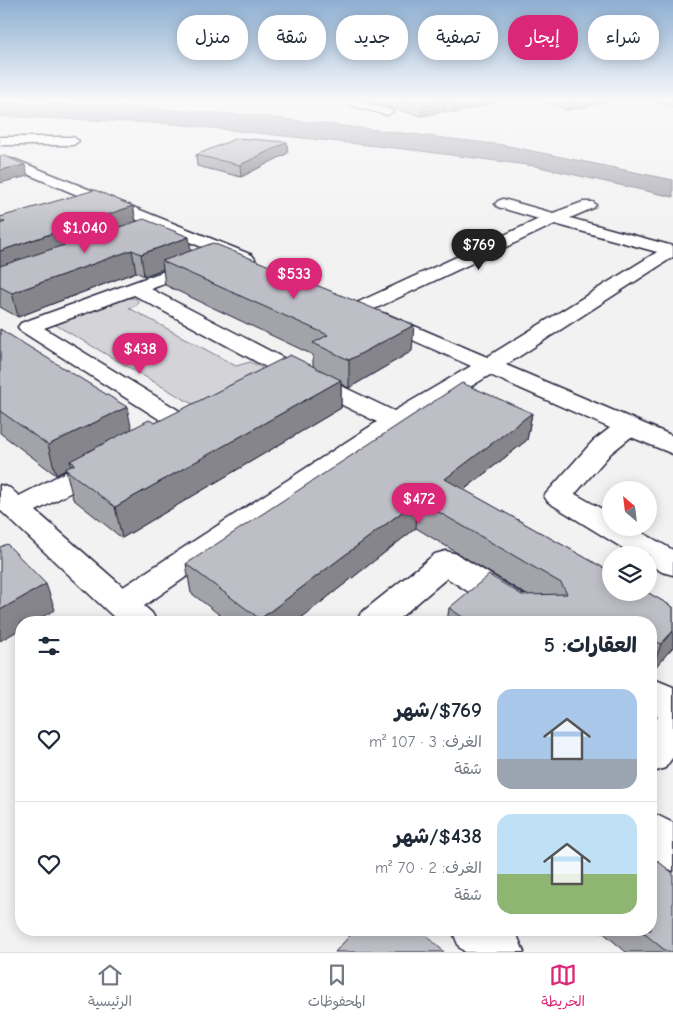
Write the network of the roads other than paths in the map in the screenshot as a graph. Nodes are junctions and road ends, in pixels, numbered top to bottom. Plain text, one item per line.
1 (0, 161) edge
2 (503, 204) dead end
3 (588, 205) dead end
4 (554, 218) junction
5 (165, 226) junction
6 (138, 236) edge
7 (230, 252) junction
8 (264, 267) edge
9 (135, 288) junction
10 (490, 365) junction
11 (285, 368) junction
12 (260, 382) edge
13 (217, 405) edge
14 (395, 420) junction
15 (182, 423) junction
16 (629, 426) junction
17 (156, 437) edge
18 (673, 446) edge
19 (121, 455) edge
20 (8, 501) edge
21 (673, 564) edge
22 (130, 614) edge
23 (380, 616) edge
24 (532, 616) edge
25 (657, 697) edge
26 (673, 706) edge
27 (673, 726) edge
28 (657, 747) edge
29 (657, 838) edge
30 (673, 849) edge
31 (483, 936) edge
32 (500, 952) edge

1 - 5 street
2 - 4 street
3 - 4 street
4 - 10 street
4 - 10 street
5 - 6 street
5 - 7 street
7 - 8 street
7 - 9 street
9 - 11 street
9 - 15 street
10 - 14 street
10 - 16 street
11 - 12 street
11 - 14 street
13 - 15 street
14 - 22 street
15 - 17 street
16 - 18 street
16 - 21 street
19 - 20 street
20 - 22 street
23 - 24 street
25 - 26 street
27 - 28 street
29 - 30 street
31 - 32 street

